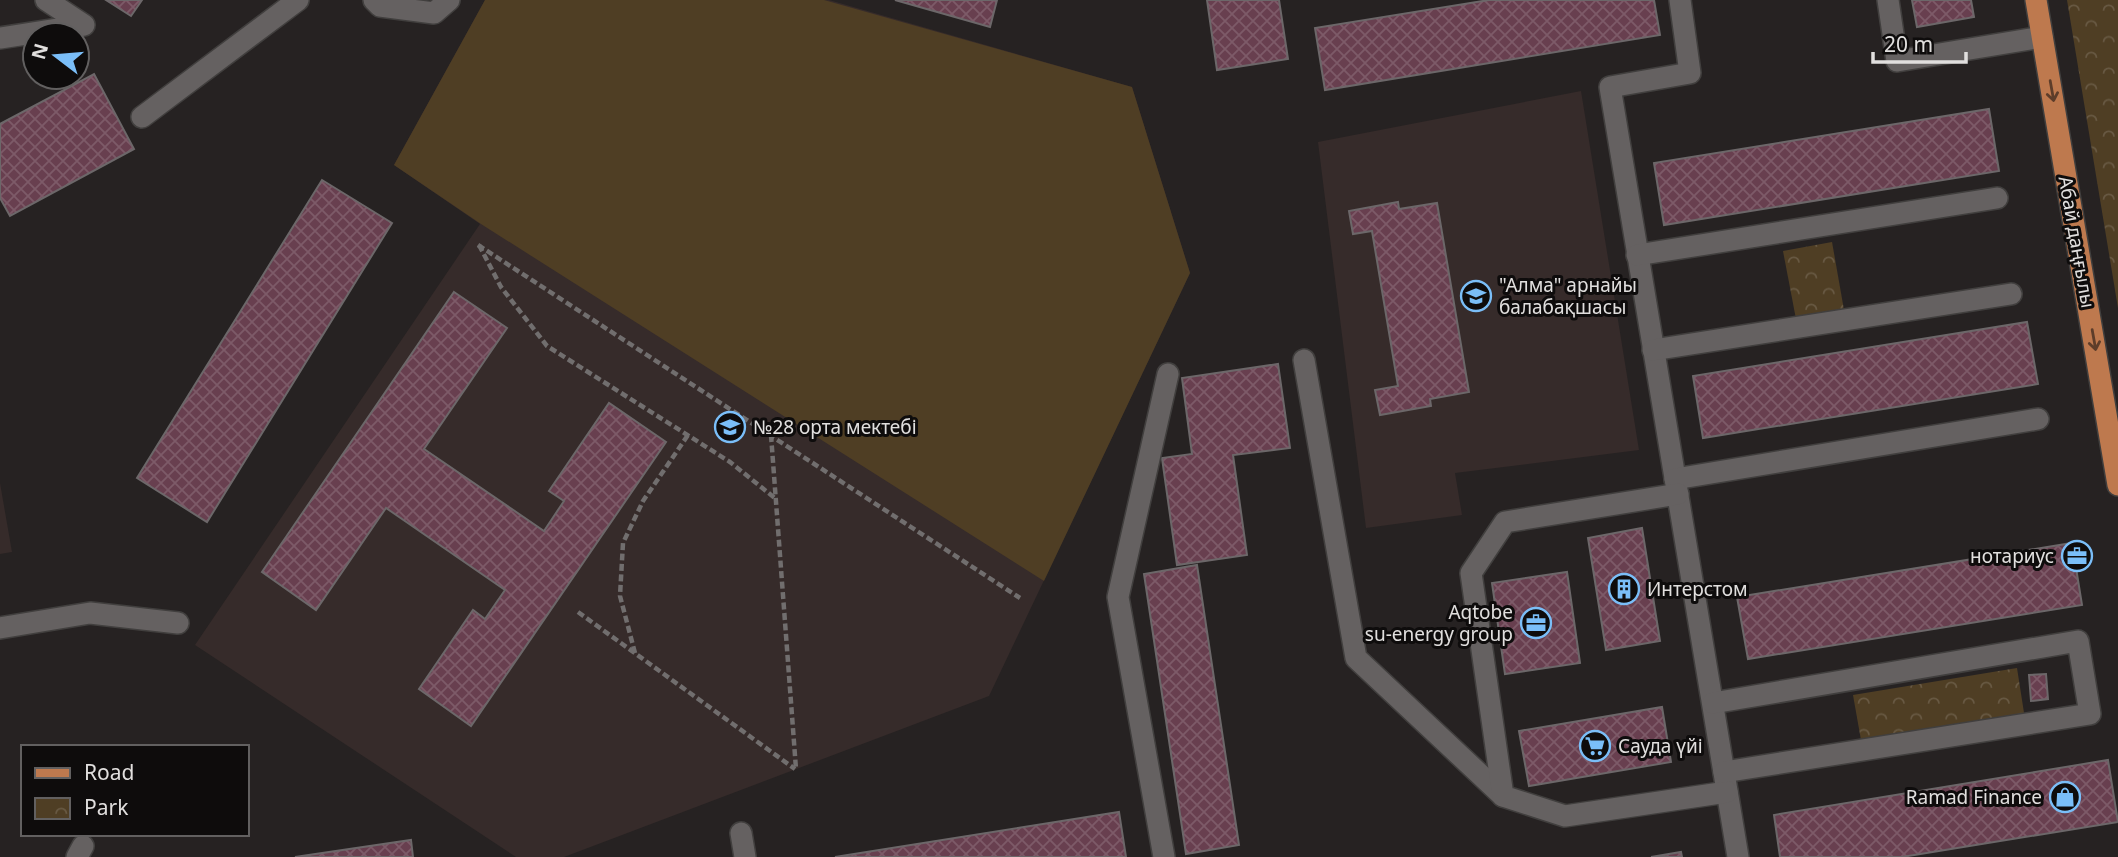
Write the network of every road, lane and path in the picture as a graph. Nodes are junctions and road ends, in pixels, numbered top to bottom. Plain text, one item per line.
1 (46, 0) edge
2 (298, 0) edge
3 (374, 0) edge
4 (449, 0) edge
5 (1680, 0) edge
6 (1888, 0) edge
7 (2036, 0) edge
8 (2042, 37) junction
9 (0, 38) edge
10 (142, 117) dead end
11 (1997, 198) dead end
12 (1637, 255) junction
13 (2011, 294) dead end
14 (1653, 350) junction
15 (1304, 360) dead end
16 (1168, 374) dead end
17 (2038, 419) dead end
18 (688, 435) junction
19 (771, 435) junction
20 (2118, 485) edge
21 (1676, 487) junction
22 (776, 499) junction
23 (1020, 598) dead end
24 (579, 612) dead end
25 (178, 623) dead end
26 (0, 628) edge
27 (636, 653) junction
28 (1713, 703) junction
29 (1726, 782) junction
30 (1503, 796) junction
31 (741, 833) dead end
32 (745, 857) edge
33 (1164, 857) edge
34 (1738, 857) edge

1 - 9 lane
2 - 10 lane
3 - 4 lane
5 - 12 lane
6 - 8 lane
7 - 8 main road, Абай даңғылы
8 -> 20 main road, Абай даңғылы
11 - 12 lane
12 - 14 lane
13 - 14 lane
14 - 21 lane
15 - 30 lane
16 - 33 lane
17 - 21 lane
18 - 19 path
18 - 22 path
18 - 27 path
19 - 22 path
19 - 23 path
21 - 28 lane
21 - 30 lane
22 - 27 path
24 - 27 path
25 - 26 lane
28 - 29 lane
28 - 29 lane
29 - 30 lane
29 - 34 lane
31 - 32 lane

